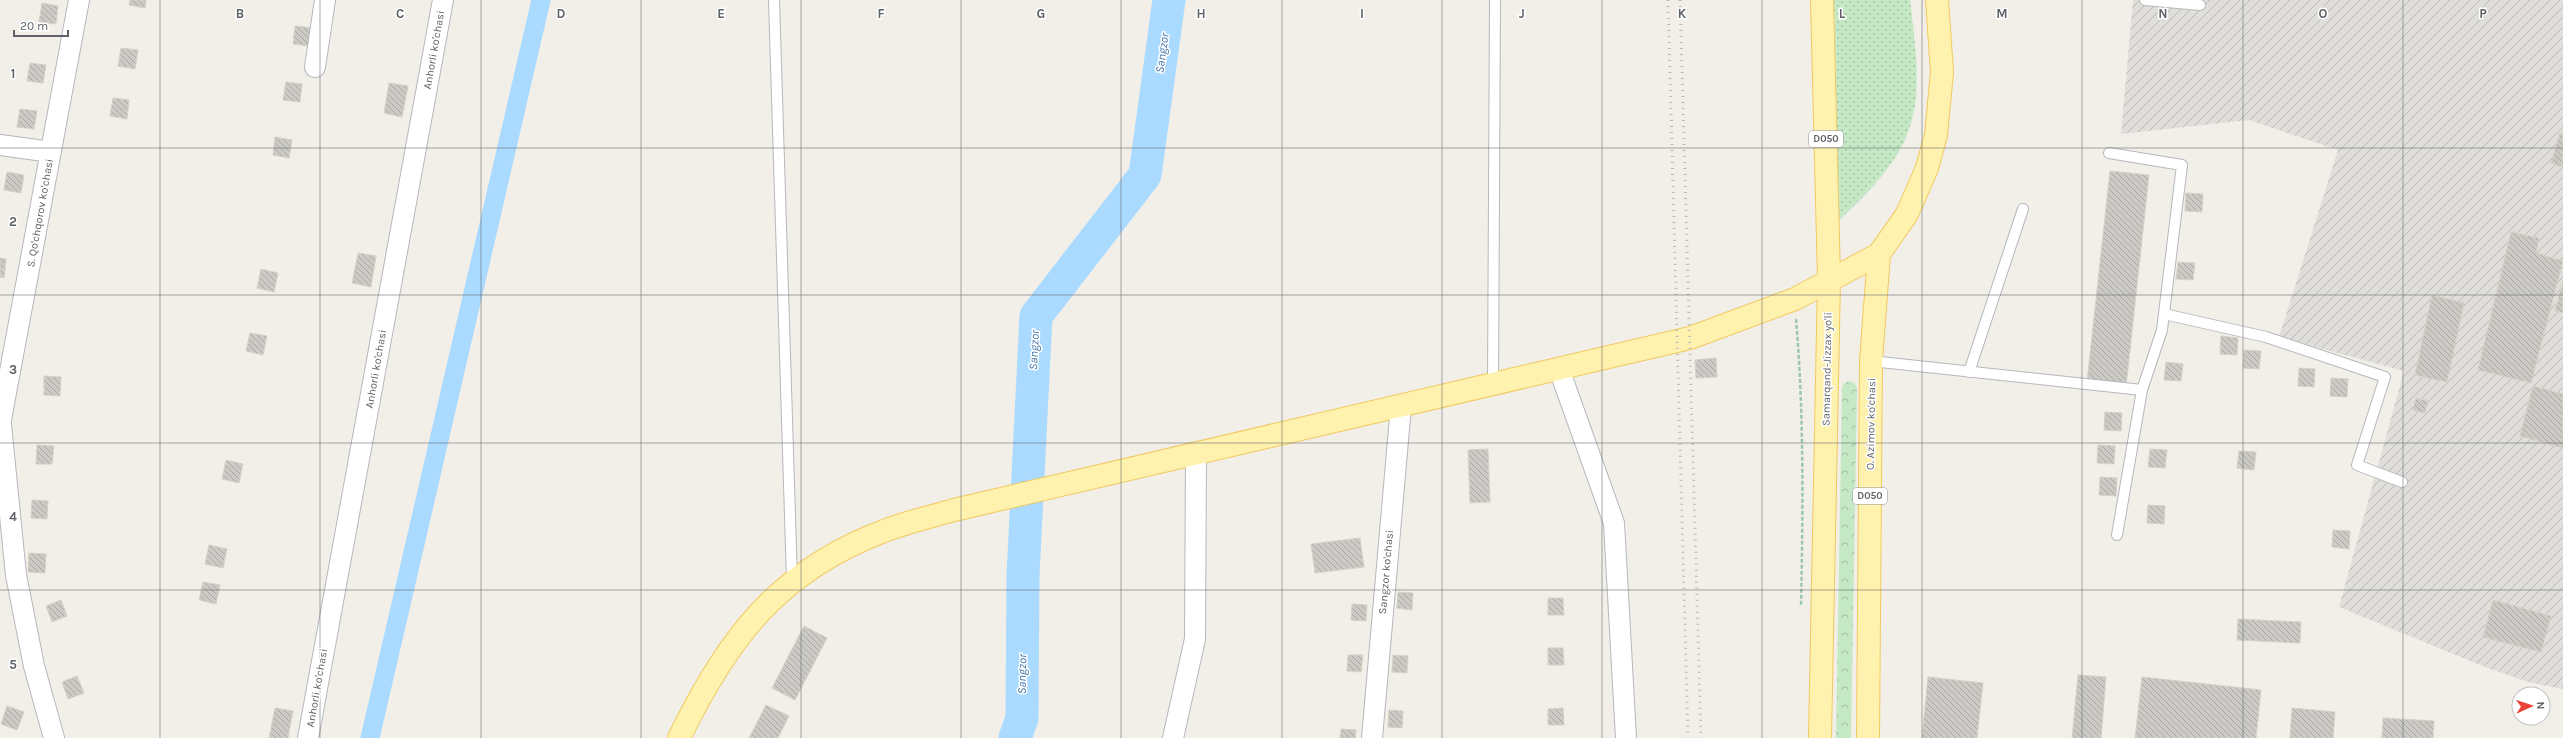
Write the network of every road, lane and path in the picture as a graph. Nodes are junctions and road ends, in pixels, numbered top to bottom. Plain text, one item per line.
1 (79, 0) edge
2 (325, 0) edge
3 (443, 0) edge
4 (774, 0) edge
5 (1495, 0) edge
6 (1822, 0) edge
7 (1937, 0) edge
8 (2145, 0) edge
9 (2200, 5) dead end
10 (314, 68) dead end
11 (0, 145) edge
12 (51, 152) junction
13 (2109, 153) dead end
14 (2023, 209) dead end
15 (1879, 254) junction
16 (1829, 279) junction
17 (1795, 299) junction
18 (2164, 314) junction
19 (1871, 362) junction
20 (1559, 369) junction
21 (1969, 372) junction
22 (1493, 384) junction
23 (2142, 390) junction
24 (1401, 406) junction
25 (0, 425) edge
26 (1196, 454) junction
27 (2402, 482) dead end
28 (2117, 535) dead end
29 (792, 580) junction
30 (1801, 612) dead end
31 (54, 738) edge
32 (308, 738) edge
33 (679, 738) edge
34 (1173, 738) edge
35 (1372, 738) edge
36 (1626, 738) edge
37 (1820, 738) edge
38 (1868, 738) edge

1 - 12 street, S. Qo'chqorov ko'chasi
2 - 10 street
3 - 32 street, Anhorli ko'chasi
4 - 29 lane
5 - 22 lane
6 - 16 main road, Samarqand-Jizzax yo'li / D050
7 - 15 main road
8 - 9 lane
11 - 12 street
12 - 25 street, S. Qo'chqorov ko'chasi
13 - 18 lane
14 - 21 lane
15 - 16 main road
15 - 19 main road, O. Azimov ko'chasi / D050
16 - 17 main road
16 - 37 main road, Samarqand-Jizzax yo'li / D050
17 - 20 main road
17 - 30 path
18 - 23 lane
18 - 27 lane
19 - 21 lane
19 - 38 main road, O. Azimov ko'chasi / D050
20 - 22 main road
20 - 36 street
21 - 23 lane
22 - 24 main road
23 - 28 lane
24 - 26 main road
24 - 35 street, Sangzor ko'chasi
25 - 31 street, S. Qo'chqorov ko'chasi
26 - 29 main road
26 - 34 street
29 - 33 main road

